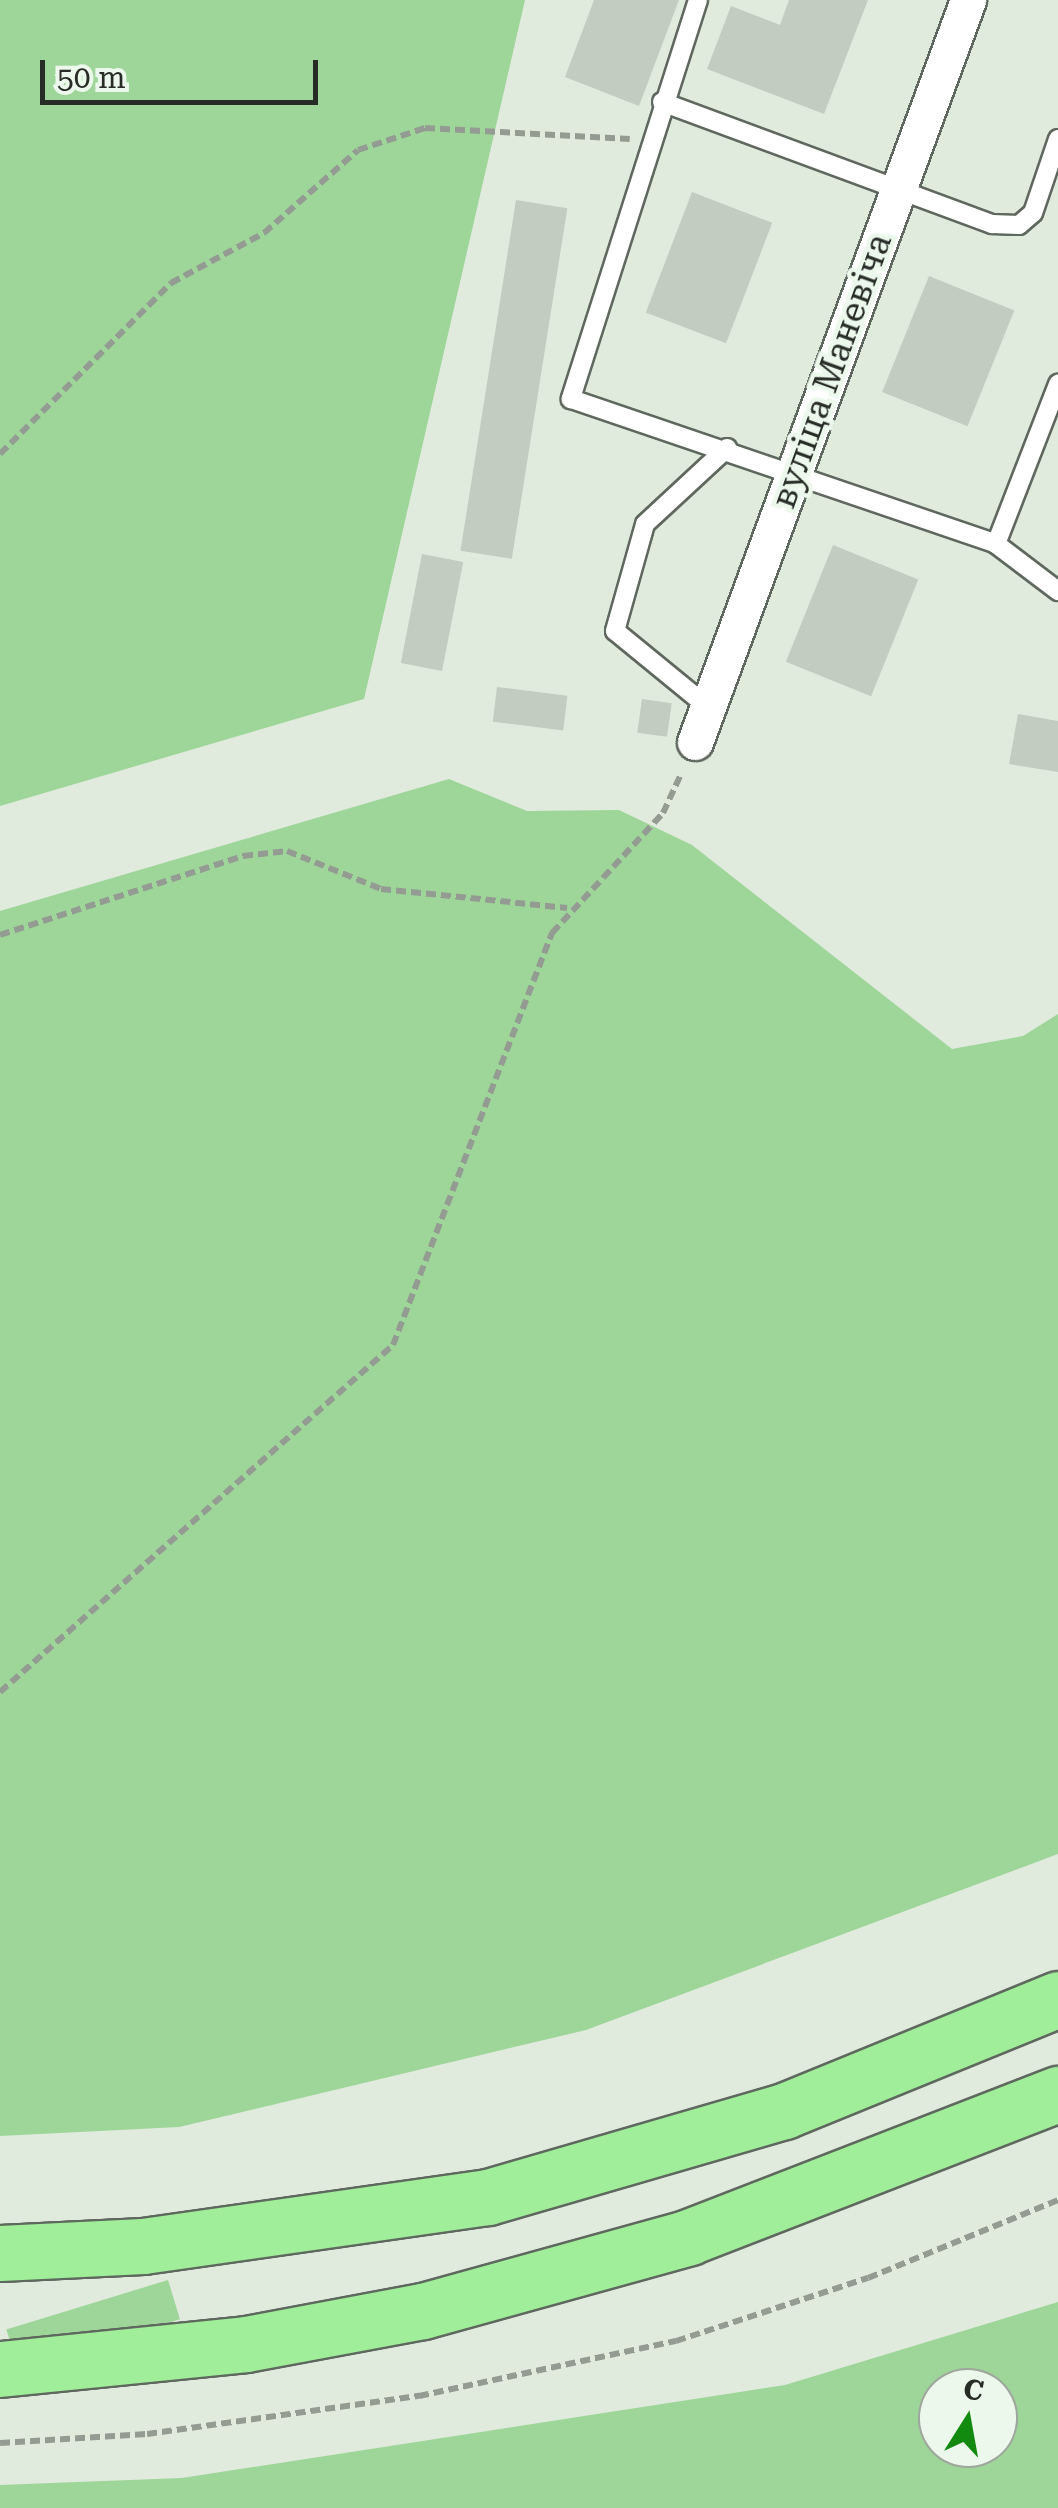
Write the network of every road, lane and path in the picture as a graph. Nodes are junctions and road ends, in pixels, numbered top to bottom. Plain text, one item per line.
1 (698, 0) edge
2 (968, 0) edge
3 (662, 102) junction
4 (1058, 140) edge
5 (649, 144) junction
6 (899, 189) junction
7 (1058, 384) edge
8 (727, 448) junction
9 (0, 454) edge
10 (796, 470) junction
11 (996, 544) junction
12 (1058, 590) edge
13 (708, 708) junction
14 (694, 742) joint
15 (567, 908) junction
16 (0, 935) edge
17 (0, 1692) edge
18 (1058, 1999) edge
19 (1058, 2094) edge
20 (1058, 2200) edge
21 (0, 2253) edge
22 (0, 2369) edge
23 (0, 2443) edge

1 - 3 lane
2 - 6 street, вуліца Маневіча
3 - 5 lane
3 - 6 lane
4 - 6 lane
5 - 8 lane
5 - 9 path
6 - 10 street, вуліца Маневіча
7 - 11 lane
8 - 10 lane
8 - 13 lane
10 - 11 lane
10 - 13 street, вуліца Маневіча
11 - 12 lane
13 - 14 street, вуліца Маневіча
14 - 15 path
15 - 16 path
15 - 17 path
18 - 21 highway
19 - 22 highway
20 - 23 path

